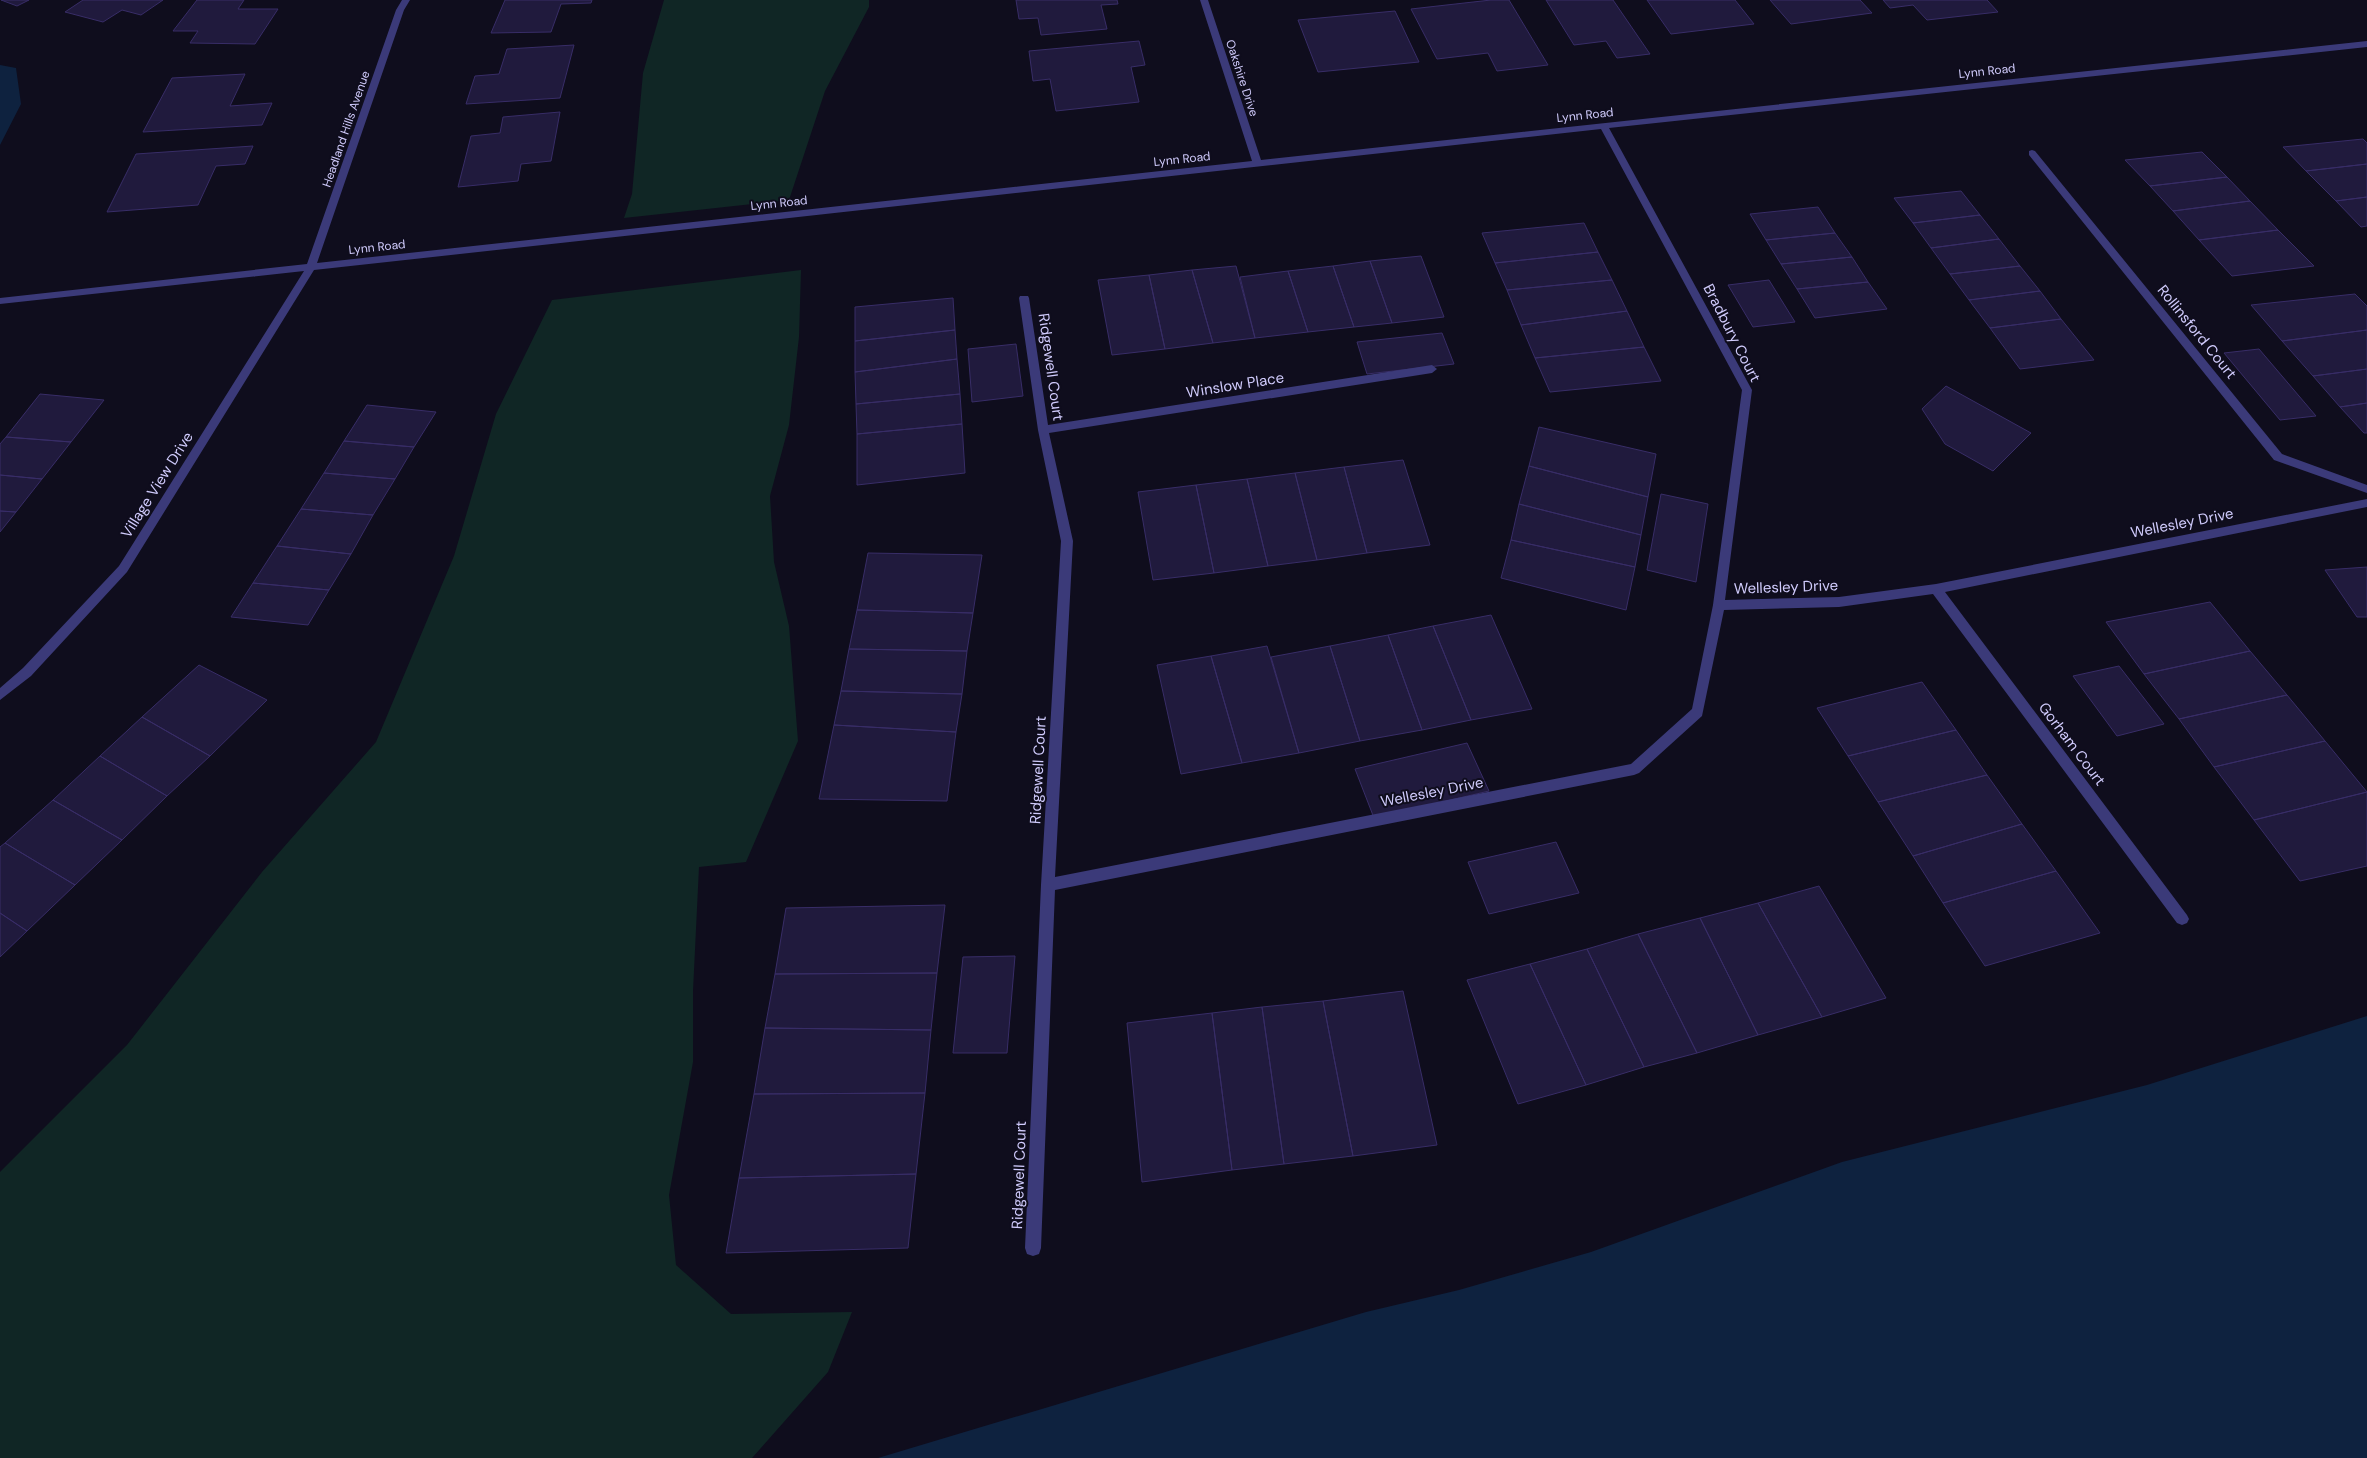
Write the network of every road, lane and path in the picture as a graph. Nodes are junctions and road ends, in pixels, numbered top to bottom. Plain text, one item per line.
1 (406, 0) edge
2 (1204, 0) edge
3 (2367, 44) edge
4 (1603, 125) junction
5 (2032, 153) dead end
6 (1257, 163) junction
7 (311, 267) junction
8 (1024, 298) dead end
9 (0, 301) edge
10 (1432, 369) dead end
11 (1044, 430) junction
12 (2367, 489) edge
13 (2367, 503) edge
14 (1936, 589) junction
15 (1719, 605) junction
16 (0, 695) edge
17 (1048, 885) junction
18 (2182, 919) dead end
19 (1033, 1248) dead end

1 - 7 street, Headland Hills Avenue
2 - 6 street, Oakshire Drive
3 - 4 street, Lynn Road
4 - 6 street, Lynn Road
4 - 15 street, Bradbury Court
5 - 12 street, Rollinsford Court
6 - 7 street, Lynn Road
7 - 9 street, Lynn Road
7 - 16 street, Village View Drive
8 - 11 street, Ridgewell Court
10 - 11 street, Winslow Place
11 - 17 street, Ridgewell Court
13 - 14 street, Wellesley Drive
14 - 15 street, Wellesley Drive
14 - 18 street, Gorham Court
15 - 17 street, Wellesley Drive
17 - 19 street, Ridgewell Court

